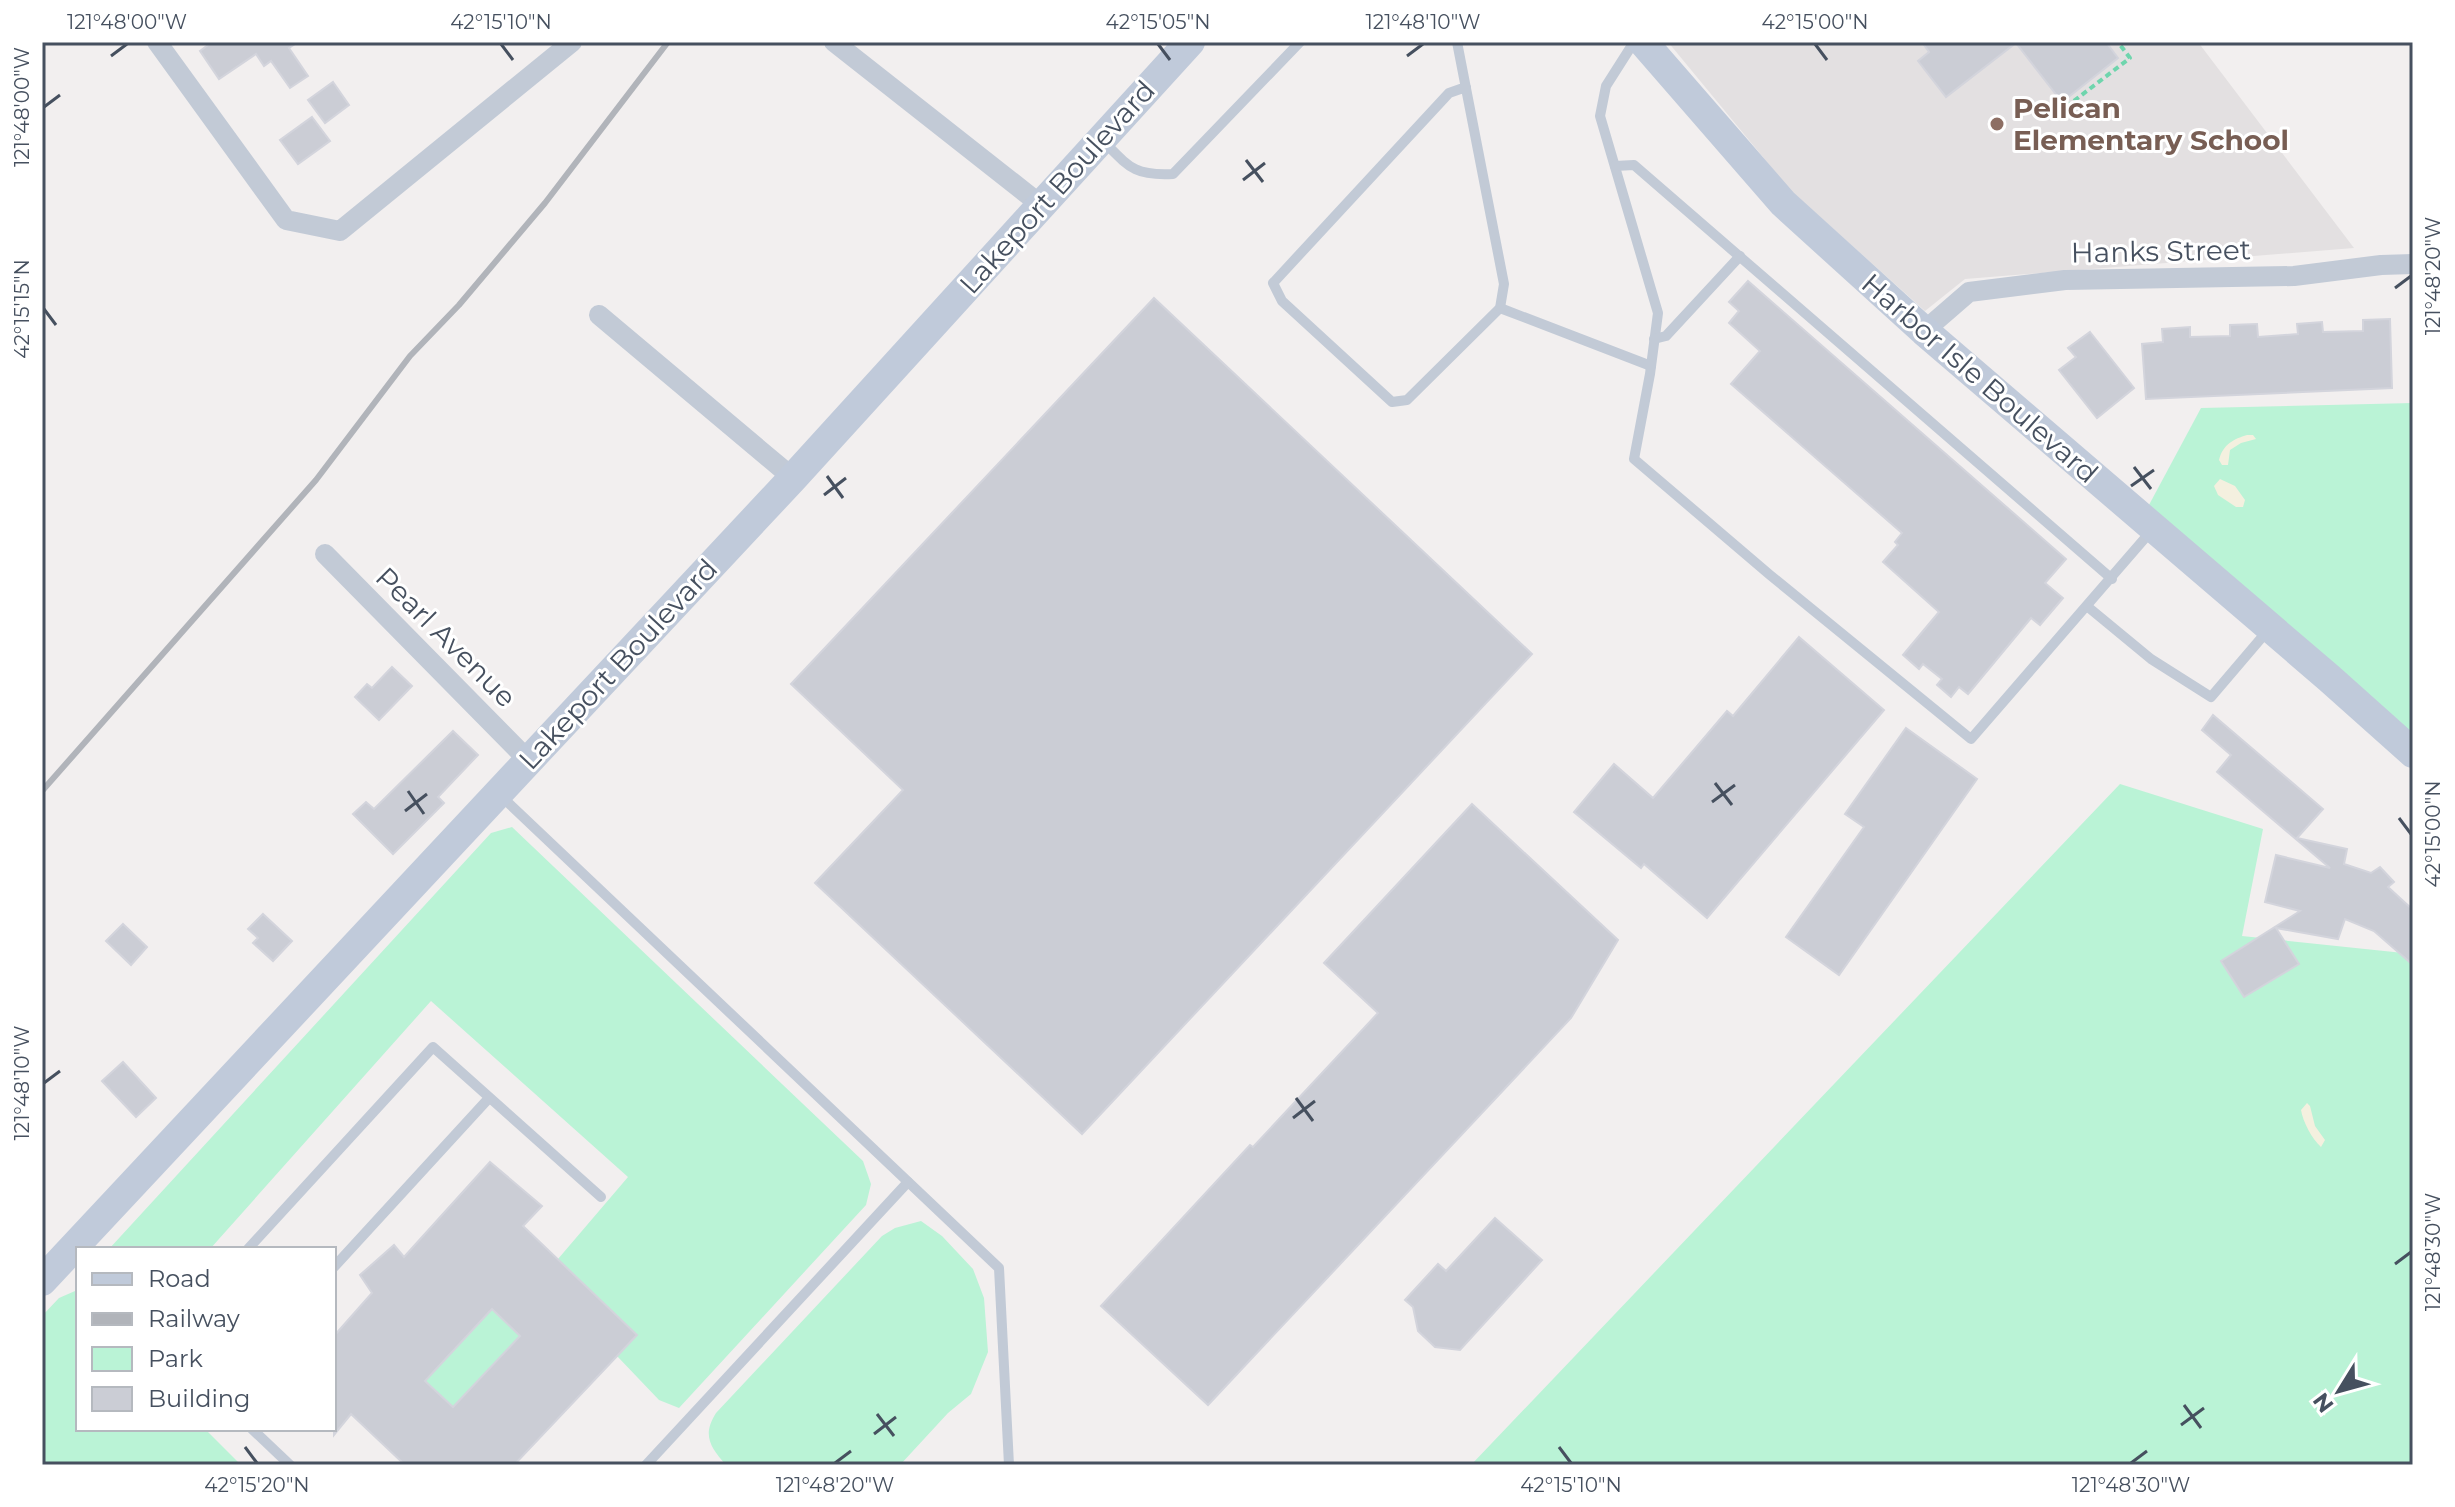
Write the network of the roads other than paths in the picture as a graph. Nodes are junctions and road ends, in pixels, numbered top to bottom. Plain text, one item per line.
1 (157, 42) edge
2 (572, 42) edge
3 (834, 42) edge
4 (1190, 42) edge
5 (1300, 42) edge
6 (1457, 42) edge
7 (1634, 42) edge
8 (1643, 42) edge
9 (1466, 87) junction
10 (1101, 139) junction
11 (1615, 166) junction
12 (1041, 205) junction
13 (1740, 256) junction
14 (2413, 264) edge
15 (1500, 308) junction
16 (599, 315) dead end
17 (1924, 331) junction
18 (1654, 339) junction
19 (1651, 366) junction
20 (793, 478) junction
21 (2154, 528) junction
22 (325, 554) dead end
23 (2112, 579) junction
24 (2088, 607) junction
25 (2271, 628) junction
26 (2413, 753) edge
27 (528, 760) junction
28 (497, 793) junction
29 (489, 1098) junction
30 (908, 1182) junction
31 (601, 1197) dead end
32 (84, 1247) edge
33 (250, 1247) edge
34 (72, 1260) edge
35 (336, 1265) edge
36 (42, 1281) edge
37 (254, 1431) edge
38 (290, 1465) edge
39 (646, 1465) edge
40 (1009, 1465) edge

1 - 2 street
3 - 12 street
4 - 10 street, Lakeport Boulevard
5 - 10 lane
6 - 9 lane
7 - 11 lane
8 - 17 street, Harbor Isle Boulevard
9 - 15 lane
9 - 15 lane
10 - 12 street, Lakeport Boulevard
11 - 13 lane
11 - 18 lane
12 - 20 street, Lakeport Boulevard
13 - 18 lane
13 - 23 lane
14 - 17 street, Hanks Street
15 - 19 lane
16 - 20 street
17 - 21 street, Harbor Isle Boulevard
18 - 19 lane
19 - 24 lane
20 - 27 street, Lakeport Boulevard
21 - 23 lane
21 - 25 street, Harbor Isle Boulevard
22 - 27 street, Pearl Avenue
23 - 24 lane
24 - 25 lane
25 - 26 street, Harbor Isle Boulevard
27 - 28 street, Lakeport Boulevard
28 - 30 lane
28 - 32 street, Lakeport Boulevard
29 - 31 lane
29 - 33 lane
29 - 35 lane
30 - 39 lane
30 - 40 lane
34 - 36 street, Lakeport Boulevard
37 - 38 lane

